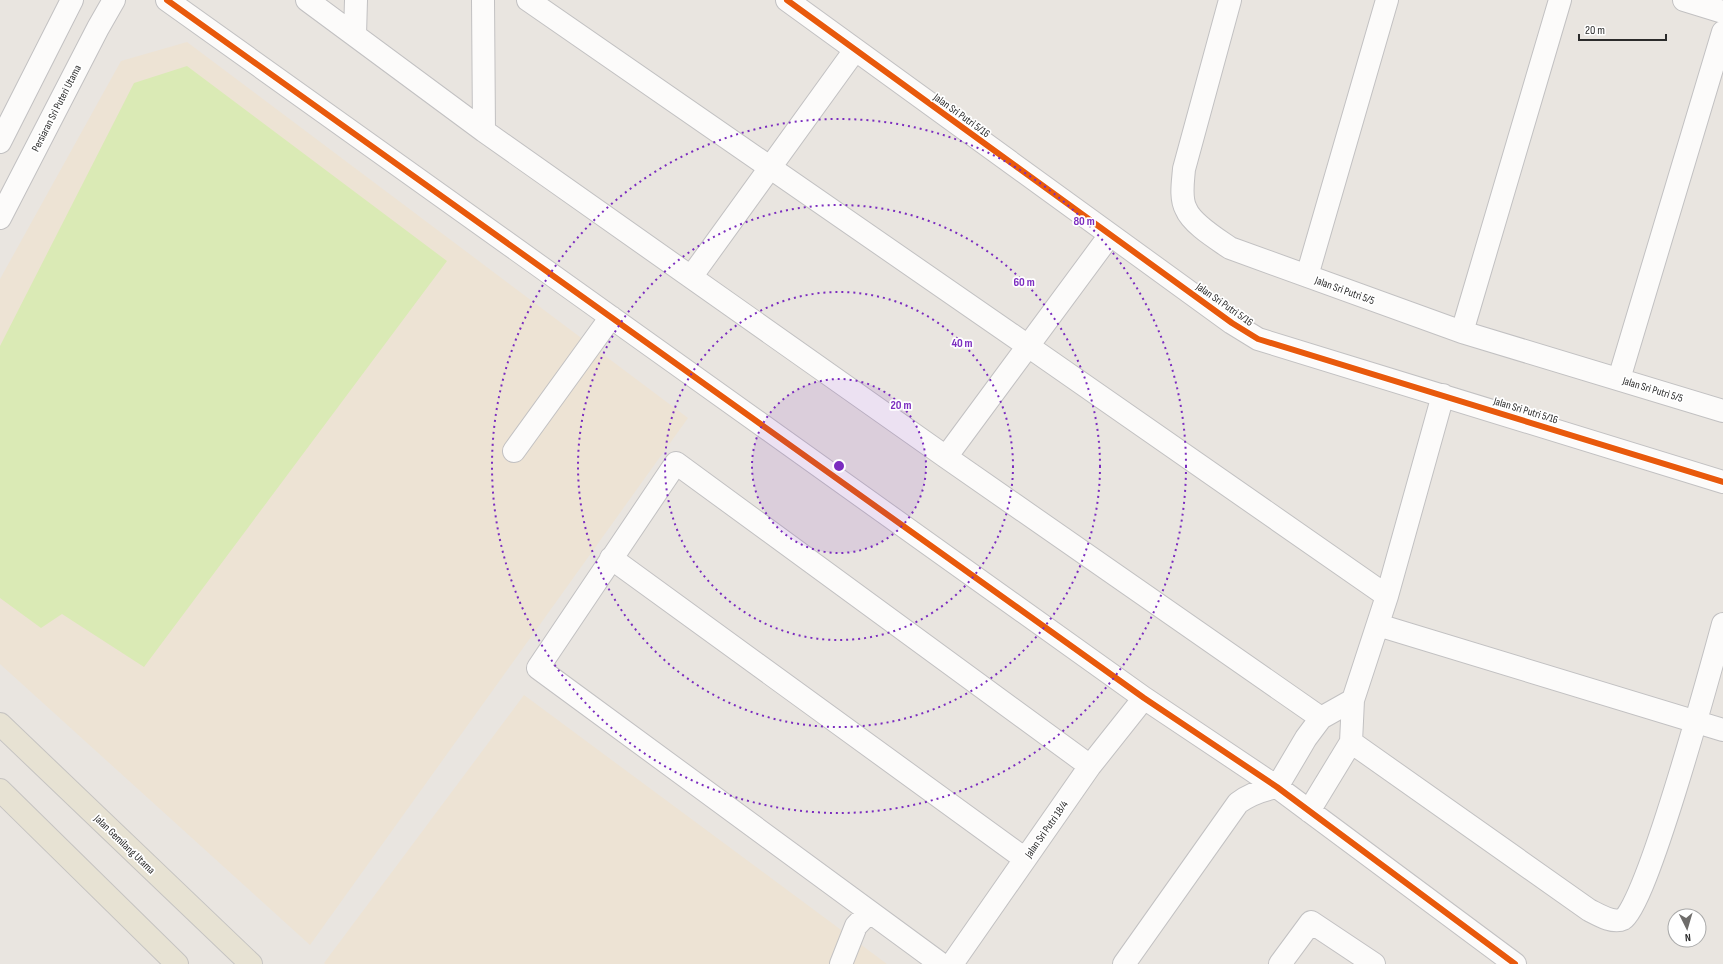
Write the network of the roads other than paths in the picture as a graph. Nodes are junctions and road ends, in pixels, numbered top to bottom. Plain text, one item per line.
1 (72, 0) edge
2 (114, 0) edge
3 (167, 0) edge
4 (307, 0) edge
5 (356, 0) edge
6 (483, 0) edge
7 (528, 0) edge
8 (787, 0) edge
9 (1230, 0) edge
10 (1387, 0) edge
11 (1560, 0) edge
12 (1684, 0) edge
13 (1723, 12) edge
14 (1723, 32) edge
15 (355, 35) junction
16 (855, 50) junction
17 (484, 131) junction
18 (0, 142) edge
19 (769, 168) junction
20 (0, 218) edge
21 (1110, 234) junction
22 (1307, 276) junction
23 (690, 277) junction
24 (611, 317) junction
25 (1462, 332) junction
26 (1028, 346) junction
27 (1618, 379) junction
28 (1443, 395) junction
29 (1723, 411) edge
30 (514, 451) dead end
31 (946, 457) junction
32 (1723, 482) edge
33 (611, 558) junction
34 (1387, 596) junction
35 (1723, 624) edge
36 (1378, 625) junction
37 (1144, 698) junction
38 (1353, 700) junction
39 (1321, 718) junction
40 (1696, 722) junction
41 (0, 724) edge
42 (1723, 730) edge
43 (1351, 742) junction
44 (1090, 766) junction
45 (1277, 787) junction
46 (0, 790) edge
47 (1309, 811) junction
48 (1025, 859) junction
49 (869, 912) junction
50 (176, 964) edge
51 (251, 964) edge
52 (841, 964) edge
53 (941, 964) edge
54 (952, 964) edge
55 (1124, 964) edge
56 (1280, 964) edge
57 (1374, 964) edge
58 (1515, 964) edge

1 - 18 street
2 - 20 street, Persiaran Sri Puteri Utama
3 - 24 street
4 - 15 street
5 - 15 street
6 - 17 street
7 - 19 street
8 - 16 street, Jalan Sri Putri 5/16
9 - 22 street, Jalan Sri Putri 5/5
10 - 22 street
11 - 25 street
12 - 13 street
14 - 27 street
15 - 17 street
16 - 19 street
16 - 21 street, Jalan Sri Putri 5/16
17 - 23 street
19 - 23 street
19 - 26 street
21 - 26 street
21 - 28 street, Jalan Sri Putri 5/16
22 - 25 street, Jalan Sri Putri 5/5
23 - 31 street
24 - 30 street
24 - 37 street
25 - 27 street, Jalan Sri Putri 5/5
26 - 31 street
26 - 34 street
27 - 29 street, Jalan Sri Putri 5/5
28 - 32 street, Jalan Sri Putri 5/16
28 - 34 street
31 - 39 street
33 - 44 street
33 - 48 street
33 - 49 street
34 - 36 street
35 - 40 street
36 - 38 street
36 - 40 street
37 - 44 street, Jalan Sri Putri 18/4
37 - 45 street
38 - 39 street
38 - 43 street
39 - 45 street
40 - 42 street
40 - 43 street
41 - 51 main road, Jalan Gemilang Utama
43 - 47 street
44 - 48 street, Jalan Sri Putri 18/4
45 - 47 street
45 - 55 street
46 - 50 main road
47 - 58 street
48 - 54 street, Jalan Sri Putri 18/4
49 - 52 street
49 - 53 street
56 - 57 street

